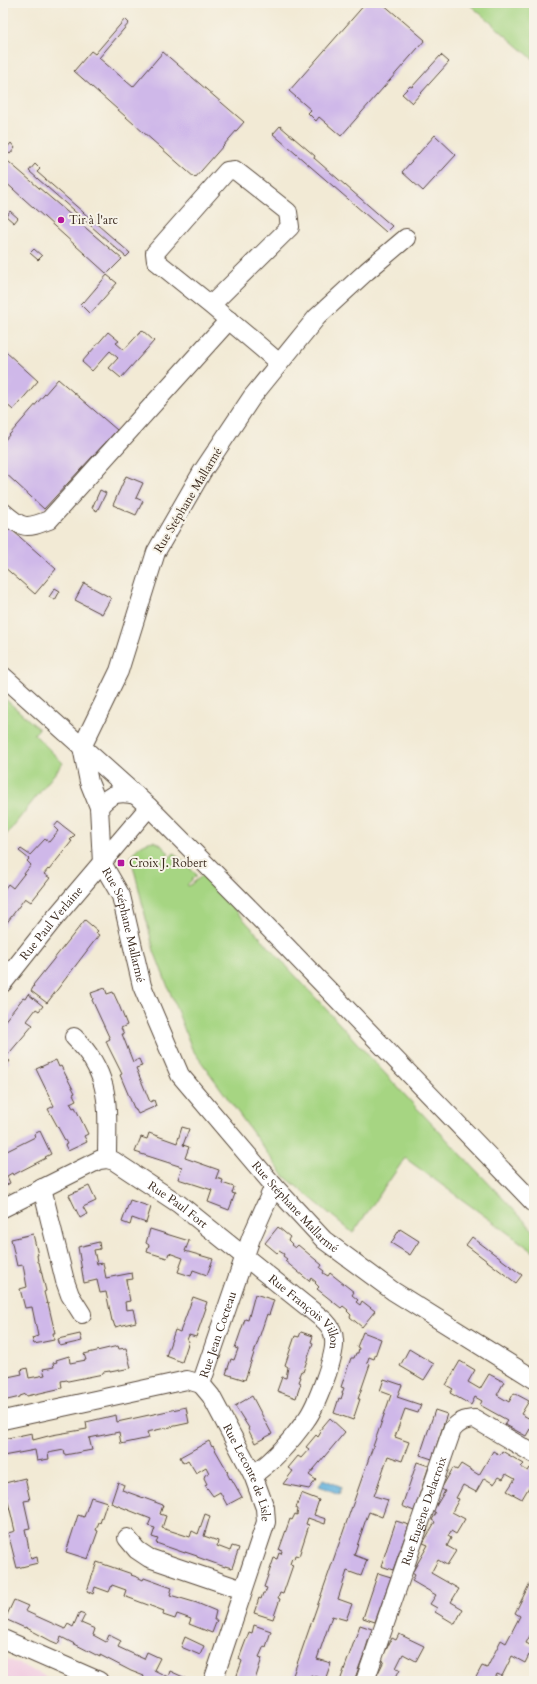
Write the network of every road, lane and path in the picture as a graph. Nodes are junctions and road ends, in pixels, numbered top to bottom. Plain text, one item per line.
1 (406, 238) dead end
2 (211, 305) junction
3 (229, 320) junction
4 (279, 364) junction
5 (3, 512) edge
6 (3, 676) edge
7 (82, 747) junction
8 (142, 801) junction
9 (99, 807) junction
10 (102, 863) junction
11 (3, 984) edge
12 (74, 1037) dead end
13 (107, 1159) junction
14 (274, 1186) junction
15 (42, 1188) junction
16 (534, 1203) edge
17 (3, 1208) edge
18 (245, 1257) junction
19 (82, 1314) dead end
20 (534, 1379) edge
21 (200, 1384) junction
22 (3, 1420) edge
23 (534, 1454) edge
24 (253, 1475) junction
25 (127, 1538) dead end
26 (243, 1590) junction
27 (3, 1639) edge
28 (99, 1681) edge
29 (213, 1681) edge
30 (365, 1681) edge

1 - 4 street, Rue Stéphane Mallarmé
2 - 2 street
2 - 3 street
3 - 4 street
3 - 5 street
4 - 7 street, Rue Stéphane Mallarmé
6 - 7 street
7 - 8 street
7 - 9 street, Rue Stéphane Mallarmé
8 - 9 street
8 - 10 street, Rue Paul Verlaine
8 - 16 street
9 - 10 street, Rue Stéphane Mallarmé
10 - 11 street, Rue Paul Verlaine
10 - 14 street, Rue Stéphane Mallarmé
12 - 13 street
13 - 15 street
13 - 18 street, Rue Paul Fort
14 - 18 street, Rue Jean Cocteau
14 - 20 street, Rue Stéphane Mallarmé
15 - 17 street
15 - 19 street
18 - 21 street, Rue Jean Cocteau
18 - 24 street, Rue François Villon
21 - 22 street, Rue Jean Cocteau
21 - 24 street, Rue Leconte de Lisle
23 - 30 street, Rue Eugène Delacroix
24 - 26 street, Rue Leconte de Lisle
25 - 26 street
26 - 29 street, Rue Leconte de Lisle
27 - 28 street

